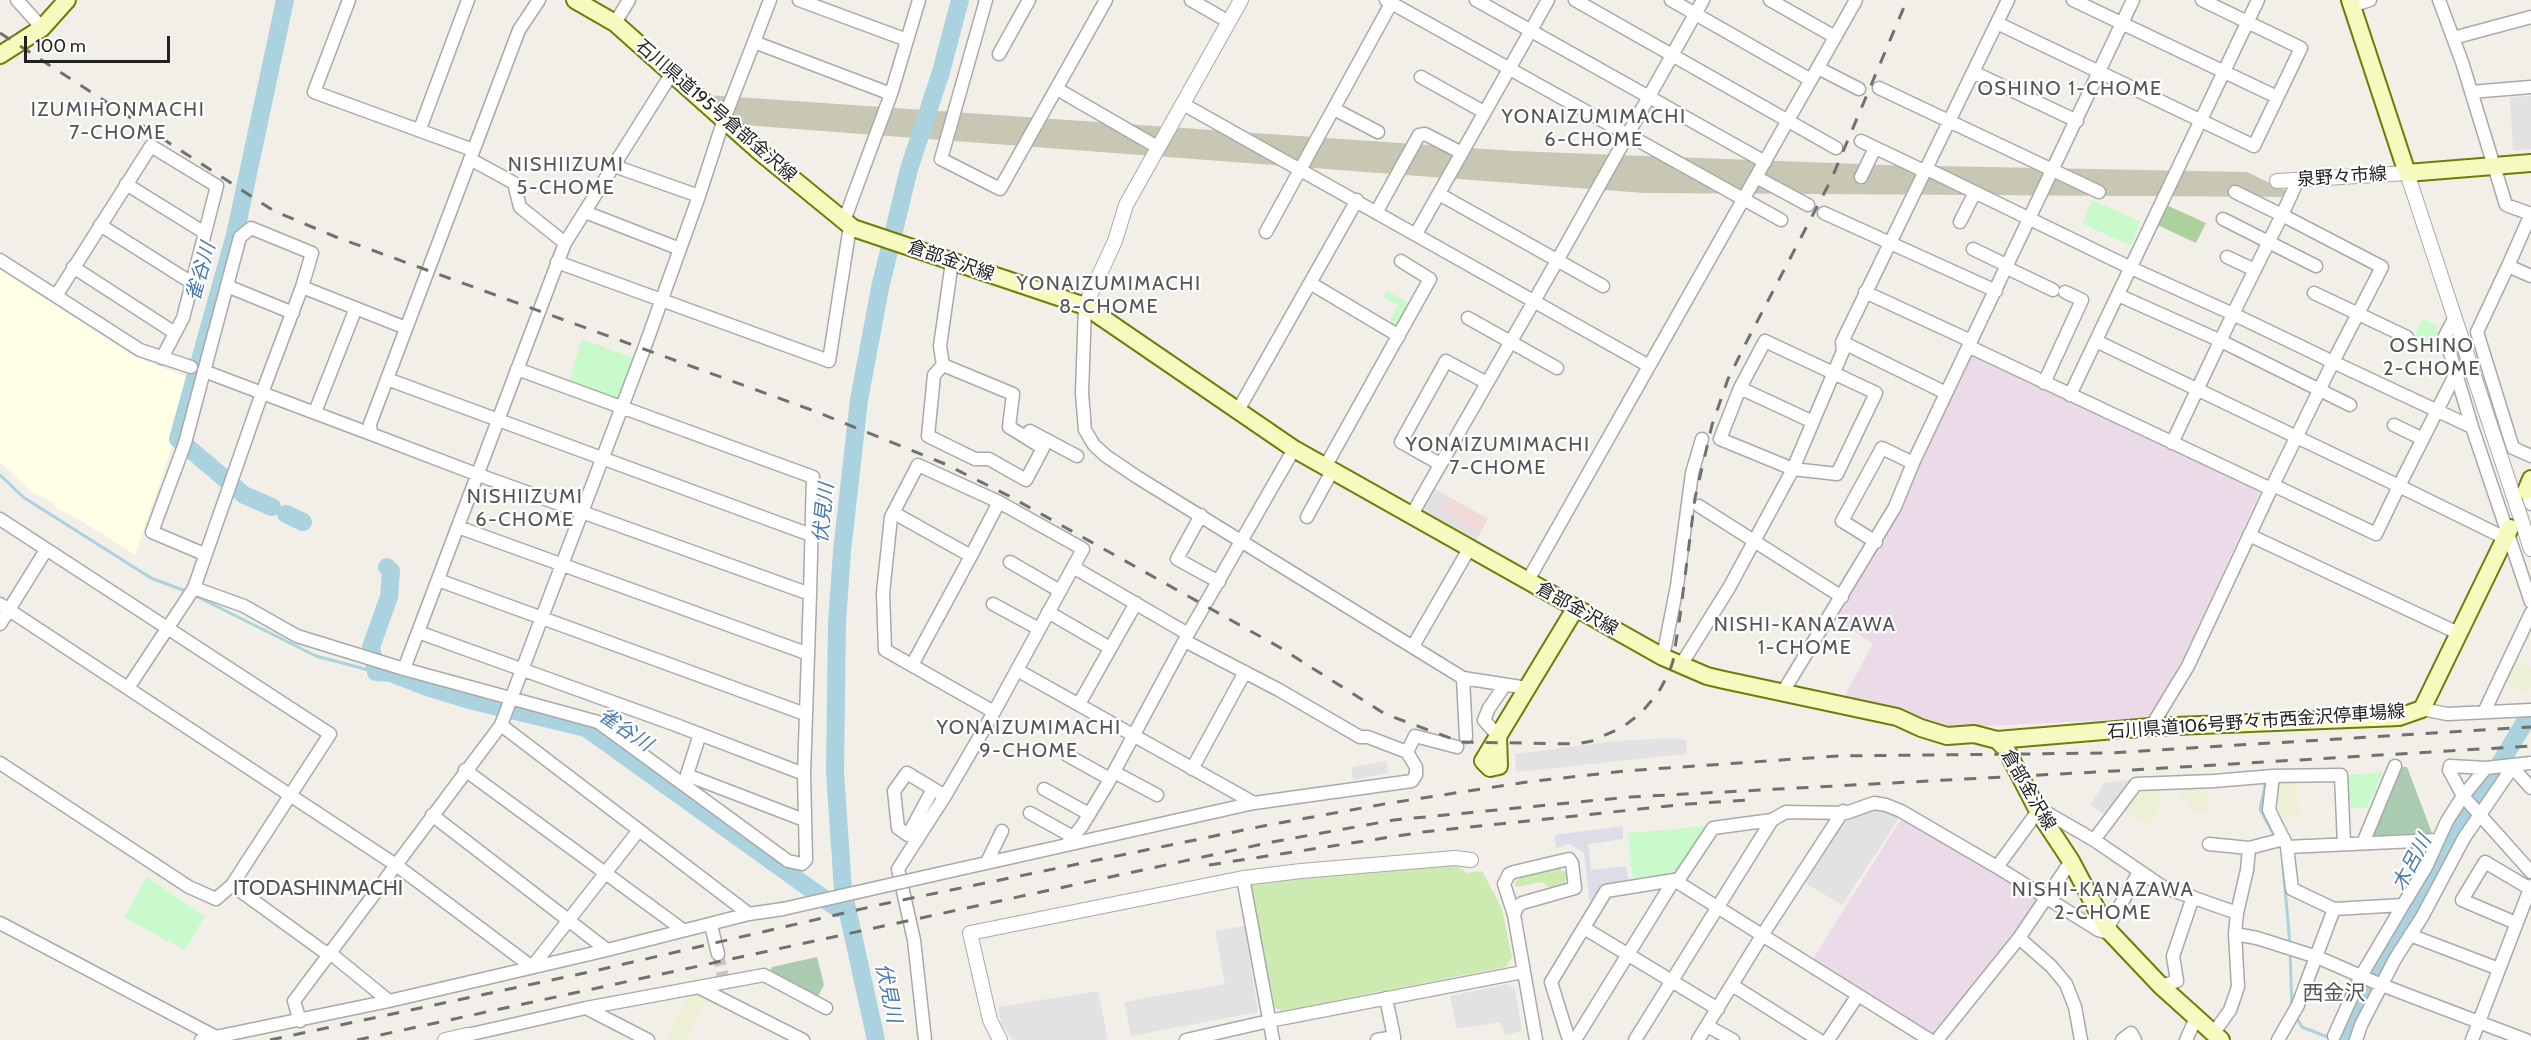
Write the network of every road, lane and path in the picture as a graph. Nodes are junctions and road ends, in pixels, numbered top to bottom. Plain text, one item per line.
1 (17, 0) edge
2 (68, 0) edge
3 (349, 0) edge
4 (468, 0) edge
5 (539, 0) edge
6 (575, 0) edge
7 (629, 0) edge
8 (770, 0) edge
9 (800, 0) edge
10 (919, 0) edge
11 (986, 0) edge
12 (1029, 0) edge
13 (1106, 0) edge
14 (1191, 0) edge
15 (1240, 0) edge
16 (1476, 0) edge
17 (1548, 0) edge
18 (1575, 0) edge
19 (1671, 0) edge
20 (1703, 0) edge
21 (1770, 0) edge
22 (1856, 0) edge
23 (2008, 0) edge
24 (2073, 0) edge
25 (2133, 0) edge
26 (2202, 0) edge
27 (2258, 0) edge
28 (2370, 0) edge
29 (2439, 0) edge
30 (1390, 1) edge
31 (2351, 3) edge
32 (1695, 14) junction
33 (2531, 17) edge
34 (615, 22) junction
35 (1229, 22) junction
36 (2248, 22) junction
37 (1997, 23) junction
38 (2122, 24) junction
39 (42, 28) junction
40 (1531, 30) junction
41 (1835, 37) junction
42 (2453, 38) junction
43 (908, 40) junction
44 (754, 42) junction
45 (2, 50) edge
46 (999, 54) dead end
47 (1673, 56) junction
48 (1818, 68) junction
49 (1508, 69) junction
50 (2099, 71) junction
51 (2224, 71) junction
52 (672, 72) junction
53 (1973, 72) junction
54 (1421, 77) dead end
55 (1811, 80) junction
56 (2531, 87) edge
57 (1879, 88) dead end
58 (1057, 89) junction
59 (1859, 89) dead end
60 (2471, 92) junction
61 (891, 94) junction
62 (1650, 96) junction
63 (2277, 97) junction
64 (1183, 104) junction
65 (1334, 109) junction
66 (1484, 112) junction
67 (724, 119) junction
68 (1788, 120) junction
69 (1949, 120) junction
70 (2077, 121) junction
71 (2199, 121) junction
72 (420, 129) junction
73 (1378, 132) dead end
74 (1628, 136) junction
75 (1860, 141) dead end
76 (1159, 148) junction
77 (1836, 148) dead end
78 (1875, 148) junction
79 (1462, 153) junction
80 (472, 155) junction
81 (1764, 162) junction
82 (2531, 163) edge
83 (614, 166) junction
84 (2493, 166) junction
85 (1301, 169) junction
86 (1925, 170) junction
87 (2054, 170) junction
88 (2408, 173) junction
89 (1756, 177) junction
90 (1862, 177) dead end
91 (2298, 180) junction
92 (2277, 181) dead end
93 (126, 184) junction
94 (1975, 192) junction
95 (2099, 192) dead end
96 (2235, 192) dead end
97 (1439, 194) junction
98 (699, 196) junction
99 (1357, 200) junction
100 (1742, 201) junction
101 (1808, 205) dead end
102 (1377, 211) junction
103 (585, 212) junction
104 (1824, 213) dead end
105 (2282, 215) junction
106 (2031, 219) junction
107 (2223, 219) dead end
108 (1781, 220) dead end
109 (1960, 222) dead end
110 (100, 225) junction
111 (849, 225) junction
112 (1266, 232) dead end
113 (205, 233) junction
114 (1416, 234) junction
115 (565, 243) junction
116 (1889, 243) junction
117 (2268, 243) junction
118 (680, 249) junction
119 (1972, 249) dead end
120 (2227, 256) dead end
121 (0, 260) edge
122 (1401, 261) dead end
123 (1557, 261) junction
124 (557, 262) junction
125 (952, 262) junction
126 (2316, 266) dead end
127 (2508, 266) junction
128 (73, 267) junction
129 (2007, 267) junction
130 (2131, 268) junction
131 (2255, 270) junction
132 (2531, 276) edge
133 (192, 283) junction
134 (1310, 283) junction
135 (227, 286) junction
136 (1603, 286) dead end
137 (302, 287) junction
138 (1996, 291) junction
139 (1865, 292) junction
140 (2314, 293) dead end
141 (2118, 295) junction
142 (56, 296) junction
143 (661, 301) junction
144 (1534, 302) junction
145 (1085, 306) junction
146 (356, 308) junction
147 (293, 313) junction
148 (2233, 314) junction
149 (2358, 314) junction
150 (2455, 316) junction
151 (1468, 318) dead end
152 (406, 328) junction
153 (2477, 332) junction
154 (175, 333) junction
155 (2460, 333) junction
156 (1399, 336) junction
157 (2407, 337) dead end
158 (2096, 341) junction
159 (2221, 341) junction
160 (1511, 342) junction
161 (1842, 342) junction
162 (1970, 344) junction
163 (162, 358) junction
164 (2333, 362) junction
165 (943, 365) junction
166 (1648, 366) junction
167 (191, 367) dead end
168 (1557, 368) dead end
169 (517, 369) junction
170 (204, 372) junction
171 (1833, 372) junction
172 (2456, 373) junction
173 (387, 379) junction
174 (1487, 383) junction
175 (2044, 383) junction
176 (1740, 388) junction
177 (2198, 389) junction
178 (2319, 390) junction
179 (262, 393) junction
180 (1946, 393) junction
181 (2070, 395) junction
182 (2350, 405) dead end
183 (622, 407) junction
184 (2437, 411) junction
185 (315, 412) junction
186 (1237, 412) junction
187 (497, 421) junction
188 (1813, 422) junction
189 (2394, 425) dead end
190 (1009, 427) junction
191 (2472, 427) junction
192 (372, 434) junction
193 (2297, 436) junction
194 (1702, 439) dead end
195 (2423, 439) junction
196 (2172, 443) junction
197 (1294, 449) junction
198 (1077, 456) dead end
199 (2531, 456) edge
200 (601, 460) junction
201 (1913, 463) junction
202 (1440, 464) junction
203 (1329, 469) junction
204 (1794, 469) junction
205 (476, 474) junction
206 (2399, 486) junction
207 (2272, 487) junction
208 (999, 502) junction
209 (1699, 506) dead end
210 (581, 512) junction
211 (894, 513) junction
212 (1201, 515) junction
213 (1411, 516) junction
214 (1307, 517) dead end
215 (0, 519) edge
216 (458, 527) junction
217 (2508, 533) junction
218 (811, 535) junction
219 (2249, 535) junction
220 (1242, 540) junction
221 (1876, 542) junction
222 (1754, 543) junction
223 (1469, 549) junction
224 (2531, 549) edge
225 (46, 550) junction
226 (204, 554) junction
227 (971, 556) junction
228 (1010, 562) dead end
229 (561, 564) junction
230 (1074, 567) junction
231 (438, 580) junction
232 (1219, 582) junction
233 (1527, 582) junction
234 (1060, 591) junction
235 (191, 594) junction
236 (810, 594) junction
237 (1842, 597) junction
238 (2531, 602) edge
239 (1136, 603) junction
240 (993, 604) dead end
241 (4, 607) edge
242 (1575, 609) junction
243 (1048, 612) junction
244 (2531, 613) edge
245 (540, 618) junction
246 (0, 624) edge
247 (167, 629) junction
248 (1039, 629) junction
249 (418, 632) junction
250 (2458, 633) junction
251 (1187, 637) junction
252 (1413, 646) junction
253 (1110, 648) junction
254 (806, 653) junction
255 (1663, 657) junction
256 (1681, 664) junction
257 (912, 665) junction
258 (404, 669) junction
259 (522, 670) junction
260 (1017, 670) junction
261 (1245, 672) junction
262 (1463, 678) junction
263 (1504, 684) junction
264 (128, 688) junction
265 (1527, 688) junction
266 (1783, 692) junction
267 (511, 700) junction
268 (1079, 704) junction
269 (2422, 709) junction
270 (2526, 710) edge
271 (994, 712) junction
272 (2484, 712) junction
273 (805, 714) junction
274 (503, 721) junction
275 (2151, 728) junction
276 (700, 734) junction
277 (1133, 734) junction
278 (1498, 736) joint
279 (1466, 737) dead end
280 (1997, 740) junction
281 (1457, 747) dead end
282 (1407, 752) junction
283 (1067, 755) dead end
284 (0, 763) edge
285 (2531, 763) edge
286 (2395, 766) dead end
287 (2512, 766) junction
288 (2488, 768) junction
289 (1192, 769) junction
290 (465, 770) junction
291 (804, 774) junction
292 (1112, 775) junction
293 (2268, 776) junction
294 (685, 780) junction
295 (2531, 788) edge
296 (933, 789) junction
297 (1044, 789) dead end
298 (290, 795) junction
299 (1157, 795) dead end
300 (945, 796) junction
301 (2464, 797) junction
302 (1254, 803) junction
303 (1843, 811) junction
304 (2038, 811) junction
305 (1030, 813) dead end
306 (2479, 813) junction
307 (1089, 814) junction
308 (432, 815) junction
309 (804, 820) junction
310 (1772, 820) junction
311 (639, 830) junction
312 (1002, 831) dead end
313 (2094, 840) junction
314 (2438, 840) junction
315 (1070, 841) junction
316 (2282, 842) junction
317 (2363, 843) junction
318 (2210, 844) dead end
319 (2344, 844) junction
320 (2249, 848) junction
321 (1471, 860) dead end
322 (2071, 861) junction
323 (987, 862) junction
324 (396, 865) junction
325 (1997, 867) junction
326 (2139, 872) junction
327 (2531, 872) edge
328 (605, 873) junction
329 (1243, 878) junction
330 (1676, 881) junction
331 (232, 885) junction
332 (2530, 887) edge
333 (2193, 897) junction
334 (2046, 898) junction
335 (2403, 905) junction
336 (1718, 907) junction
337 (2334, 909) junction
338 (2237, 913) junction
339 (749, 914) junction
340 (1514, 915) junction
341 (570, 921) junction
342 (0, 923) edge
343 (2516, 923) junction
344 (711, 925) junction
345 (1584, 928) junction
346 (683, 930) junction
347 (2109, 931) junction
348 (1763, 934) junction
349 (2235, 934) junction
350 (2410, 935) junction
351 (2019, 939) junction
352 (607, 950) junction
353 (330, 953) junction
354 (718, 954) tunnel mouth
355 (1628, 956) junction
356 (2317, 957) junction
357 (532, 968) junction
358 (2499, 969) junction
359 (1523, 972) junction
360 (2362, 976) junction
361 (1672, 983) junction
362 (2380, 984) junction
363 (1732, 985) junction
364 (2161, 986) junction
365 (700, 988) junction
366 (1858, 995) junction
367 (1386, 998) junction
368 (389, 1001) junction
369 (586, 1008) junction
370 (826, 1008) dead end
371 (1718, 1009) junction
372 (2196, 1018) junction
373 (300, 1021) junction
374 (1269, 1021) junction
375 (2479, 1022) junction
376 (1707, 1026) junction
377 (467, 1035) junction
378 (2334, 1036) dead end
379 (216, 1037) junction
380 (2217, 1037) edge
381 (798, 1039) edge
382 (1394, 1039) edge
383 (201, 1040) edge
384 (445, 1040) edge
385 (483, 1040) edge
386 (648, 1040) edge
387 (925, 1040) edge
388 (1000, 1040) edge
389 (1186, 1040) edge
390 (1273, 1040) edge
391 (1377, 1040) edge
392 (1536, 1040) edge
393 (1569, 1040) edge
394 (1575, 1040) edge
395 (1635, 1040) edge
396 (1698, 1040) edge
397 (1733, 1040) edge
398 (1819, 1040) edge
399 (1828, 1040) edge
400 (1930, 1040) edge
401 (1937, 1040) edge
402 (2081, 1040) edge
403 (2122, 1040) edge
404 (2135, 1040) edge
405 (2186, 1040) edge
406 (2278, 1040) edge
407 (2356, 1040) edge
408 (2472, 1040) edge
409 (2526, 1040) edge

1 - 39 street
2 - 39 main road
3 - 72 street
4 - 72 street
5 - 80 street
6 - 34 main road, 石川県道195号倉部金沢線
7 - 34 street
8 - 44 street
9 - 43 street
10 - 43 street
11 - 58 street
12 - 46 street
13 - 58 street
14 - 35 street
15 - 35 street
16 - 40 street
17 - 40 street
18 - 47 street
19 - 32 street
20 - 32 street
21 - 41 street
22 - 41 street
23 - 37 street
24 - 38 street
25 - 38 street
26 - 36 street
27 - 36 street
28 - 31 street
29 - 42 street
30 - 49 street
30 - 65 street
31 - 88 main road
32 - 47 street
32 - 55 street
33 - 42 street
34 - 52 main road, 石川県道195号倉部金沢線
35 - 64 street
36 - 51 street
36 - 63 street
37 - 50 street
37 - 53 street
38 - 50 street
38 - 51 street
39 - 45 main road
40 - 49 street
40 - 62 street
41 - 48 street
42 - 60 street
43 - 61 street
44 - 61 street
44 - 67 street
47 - 62 street
47 - 68 street
48 - 55 street
48 - 59 street
49 - 66 street
49 - 74 street
50 - 70 street
50 - 71 street
51 - 63 street
51 - 71 street
52 - 67 main road, 石川県道195号倉部金沢線
52 - 83 street
53 - 69 street
53 - 70 street
54 - 66 street
55 - 68 street
56 - 60 street
57 - 69 street
58 - 76 street
60 - 84 street
61 - 111 street
62 - 74 street
62 - 81 street
63 - 71 street
64 - 76 street
64 - 85 street
65 - 73 street
65 - 85 street
66 - 79 street
67 - 98 street
67 - 111 main road, 石川県道195号倉部金沢線
68 - 77 street
68 - 81 street
69 - 86 street
69 - 87 street
70 - 87 street
71 - 130 street
72 - 80 street
74 - 100 street
74 - 123 street
75 - 78 street
76 - 145 street
78 - 86 street
78 - 90 street
79 - 97 street
79 - 102 street
80 - 115 street
80 - 152 street
81 - 89 street
82 - 84 main road
83 - 98 street
83 - 103 street
84 - 88 main road
84 - 127 street
85 - 99 street
85 - 112 street
86 - 94 street
86 - 116 street
87 - 95 street
87 - 106 street
88 - 91 street, 泉野々市線
88 - 150 street
89 - 100 street
89 - 101 street
91 - 92 street, 泉野々市線
91 - 105 street
93 - 110 street
93 - 113 street
93 - 113 street
94 - 106 street
94 - 109 street
96 - 105 street
97 - 114 street
97 - 123 street
98 - 118 street
99 - 102 street
99 - 134 street
100 - 108 street
100 - 166 street
102 - 114 street
103 - 115 street
103 - 118 street
104 - 116 street
105 - 117 street
105 - 149 street
106 - 129 street
106 - 130 street
107 - 117 street
110 - 128 street
110 - 133 street
111 - 125 main road, 倉部金沢線
111 - 143 street
113 - 133 street
114 - 144 street
115 - 124 street
116 - 138 street
116 - 139 street
117 - 126 street
117 - 131 street
118 - 143 street
119 - 129 street
120 - 131 street
121 - 142 street
122 - 156 street
123 - 136 street
123 - 144 street
124 - 143 street
124 - 169 street
125 - 145 main road, 倉部金沢線
125 - 165 street
127 - 132 street
127 - 153 street
128 - 142 street
128 - 154 street
129 - 138 street
129 - 175 street
130 - 141 street
130 - 148 street
131 - 148 street
133 - 154 street
134 - 156 street
134 - 186 street
135 - 137 street
135 - 147 street
135 - 170 street
137 - 146 street
137 - 147 street
138 - 162 street
139 - 161 street
139 - 162 street
140 - 149 street
141 - 158 street
141 - 159 street
142 - 163 street
143 - 183 street
144 - 160 street
144 - 166 street
145 - 186 main road, 倉部金沢線
145 - 212 street
146 - 152 street
146 - 185 street
147 - 179 street
148 - 159 street
148 - 164 street
149 - 157 street
149 - 164 street
150 - 155 street
150 - 172 street
151 - 160 street
152 - 173 street
153 - 155 street
153 - 199 street
154 - 163 street
155 - 224 street
156 - 203 street
158 - 177 street
158 - 181 street
159 - 177 street
159 - 178 street
160 - 168 street
160 - 174 street
161 - 171 street
161 - 180 street
162 - 175 street
162 - 180 street
163 - 167 street
164 - 178 street
164 - 184 street
165 - 190 street
165 - 190 street
166 - 233 street
169 - 183 street
169 - 187 street
170 - 179 street
170 - 226 street
171 - 176 street
171 - 188 street
171 - 204 street
172 - 184 street
172 - 191 street
173 - 187 street
173 - 192 street
174 - 202 street
174 - 202 street
175 - 181 street
176 - 188 street
176 - 204 street
177 - 193 street
177 - 196 street
178 - 182 street
178 - 193 street
179 - 185 street
179 - 226 street
180 - 201 street
181 - 196 street
183 - 200 street
183 - 218 street
184 - 191 street
184 - 195 street
185 - 192 street
186 - 197 main road, 倉部金沢線
187 - 200 street
187 - 205 street
188 - 204 street
189 - 195 street
190 - 198 street
191 - 217 street
192 - 205 street
193 - 206 street
193 - 207 street
194 - 255 street
195 - 206 street
196 - 207 street
197 - 203 main road, 倉部金沢線
197 - 220 street
200 - 210 street
200 - 218 street
201 - 221 street
201 - 221 street
202 - 213 street
203 - 213 main road, 倉部金沢線
203 - 214 street
204 - 222 street
205 - 210 street
205 - 216 street
206 - 207 street
206 - 217 street
207 - 219 street
208 - 211 street
208 - 227 street
208 - 230 street
209 - 222 street
210 - 229 street
210 - 236 street
211 - 227 street
211 - 257 street
212 - 220 street
212 - 232 street
213 - 223 main road, 倉部金沢線
215 - 225 street
216 - 229 street
216 - 231 street
217 - 238 street
217 - 250 main road, 石川県道106号野々市西金沢停車場線
218 - 236 street
219 - 250 street
219 - 275 street
220 - 232 street
220 - 252 street
221 - 237 street
222 - 237 street
222 - 256 street
223 - 233 main road, 倉部金沢線
223 - 252 street
225 - 241 street
225 - 247 street
226 - 235 street
227 - 257 street
228 - 234 street
229 - 245 street
229 - 254 street
230 - 234 street
230 - 239 street
231 - 245 street
231 - 249 street
232 - 251 street
233 - 242 main road, 倉部金沢線
234 - 243 street
235 - 247 street
235 - 258 street
236 - 254 street
237 - 266 street
239 - 251 street
239 - 253 street
240 - 248 street
241 - 246 street
241 - 264 street
242 - 255 main road, 倉部金沢線
242 - 265 main road
243 - 248 street
243 - 253 street
244 - 272 street
245 - 259 street
245 - 273 street
247 - 264 street
247 - 298 street
248 - 260 street
249 - 258 street
249 - 259 street
250 - 269 main road, 石川県道106号野々市西金沢停車場線
251 - 261 street
251 - 277 street
252 - 262 street
253 - 268 street
254 - 273 street
255 - 256 main road, 倉部金沢線
256 - 266 main road, 倉部金沢線
257 - 271 street
258 - 267 street
259 - 267 street
259 - 276 street
260 - 268 street
260 - 271 street
261 - 282 street
261 - 289 street
262 - 263 street
262 - 279 street
263 - 265 street
263 - 278 street
264 - 298 street
265 - 278 main road
266 - 280 main road, 倉部金沢線
267 - 274 street
267 - 294 street
268 - 277 street
269 - 272 street
269 - 275 main road, 石川県道106号野々市西金沢停車場線
270 - 272 street
271 - 300 street
273 - 291 street
274 - 290 street
274 - 311 street
275 - 280 main road, 石川県道106号野々市西金沢停車場線
276 - 291 street
276 - 294 street
277 - 289 street
277 - 292 street
280 - 304 main road, 倉部金沢線
281 - 282 street
282 - 302 street
283 - 292 street
284 - 331 street
285 - 287 street
286 - 317 street
287 - 288 street
287 - 295 street
287 - 306 street
288 - 301 street
288 - 301 street
289 - 302 street
290 - 308 street
290 - 328 street
291 - 309 street
292 - 299 street
292 - 307 street
293 - 313 street
293 - 316 street
293 - 319 street
294 - 309 street
294 - 309 street
296 - 296 street
296 - 300 street
297 - 307 street
298 - 324 street
298 - 331 street
300 - 387 street
301 - 306 street
301 - 314 street
302 - 315 street
303 - 310 street
303 - 325 street
303 - 348 street
304 - 313 street
304 - 322 main road, 倉部金沢線
304 - 325 street
305 - 315 street
306 - 327 street
306 - 350 street
307 - 315 street
308 - 324 street
308 - 341 street
310 - 330 street
310 - 336 street
311 - 328 street
311 - 339 street
312 - 323 street
313 - 326 street
314 - 317 street
314 - 335 street
315 - 323 street
316 - 319 street
316 - 320 street
316 - 337 street
317 - 319 street
318 - 320 street
320 - 338 street
321 - 329 street
322 - 334 street
322 - 347 main road, 倉部金沢線
323 - 339 street, bridge
324 - 353 street
324 - 357 street
325 - 334 street
326 - 333 street
326 - 347 street
328 - 341 street
328 - 346 street
329 - 374 street
329 - 388 street
330 - 336 street
330 - 345 street
330 - 355 street
331 - 353 street
332 - 343 street
332 - 343 street
333 - 338 street
333 - 364 street
334 - 347 street
334 - 351 street
335 - 337 street
335 - 360 street
336 - 348 street
336 - 361 street
337 - 356 street
338 - 349 street
339 - 344 street
340 - 340 street
340 - 359 street
341 - 352 street
341 - 357 street
342 - 379 street
343 - 358 street
344 - 346 street
344 - 354 street
345 - 355 street
345 - 393 street
346 - 352 street
347 - 364 main road, 倉部金沢線
348 - 363 street
348 - 366 street
349 - 356 street
349 - 380 street
350 - 358 street
350 - 362 street
351 - 401 street
351 - 402 street
352 - 357 street
353 - 368 street
353 - 373 street
355 - 361 street
355 - 394 street
356 - 360 street
356 - 406 street
357 - 368 street
358 - 375 street
359 - 367 street
359 - 392 street
360 - 362 street
360 - 378 street
361 - 371 street
361 - 395 street
362 - 375 street
362 - 407 street
363 - 371 street
363 - 398 street
364 - 372 main road, 倉部金沢線
365 - 369 street
365 - 370 street
365 - 381 street
366 - 399 street
366 - 400 street
367 - 374 street
367 - 382 street
368 - 373 street
369 - 377 street
369 - 386 street
371 - 376 street
372 - 380 main road, 倉部金沢線
372 - 405 street
373 - 379 street
374 - 389 street
374 - 390 street
375 - 408 street
375 - 409 street
376 - 396 street
376 - 397 street
377 - 384 street
377 - 385 street
379 - 383 street
382 - 391 street
403 - 404 street

